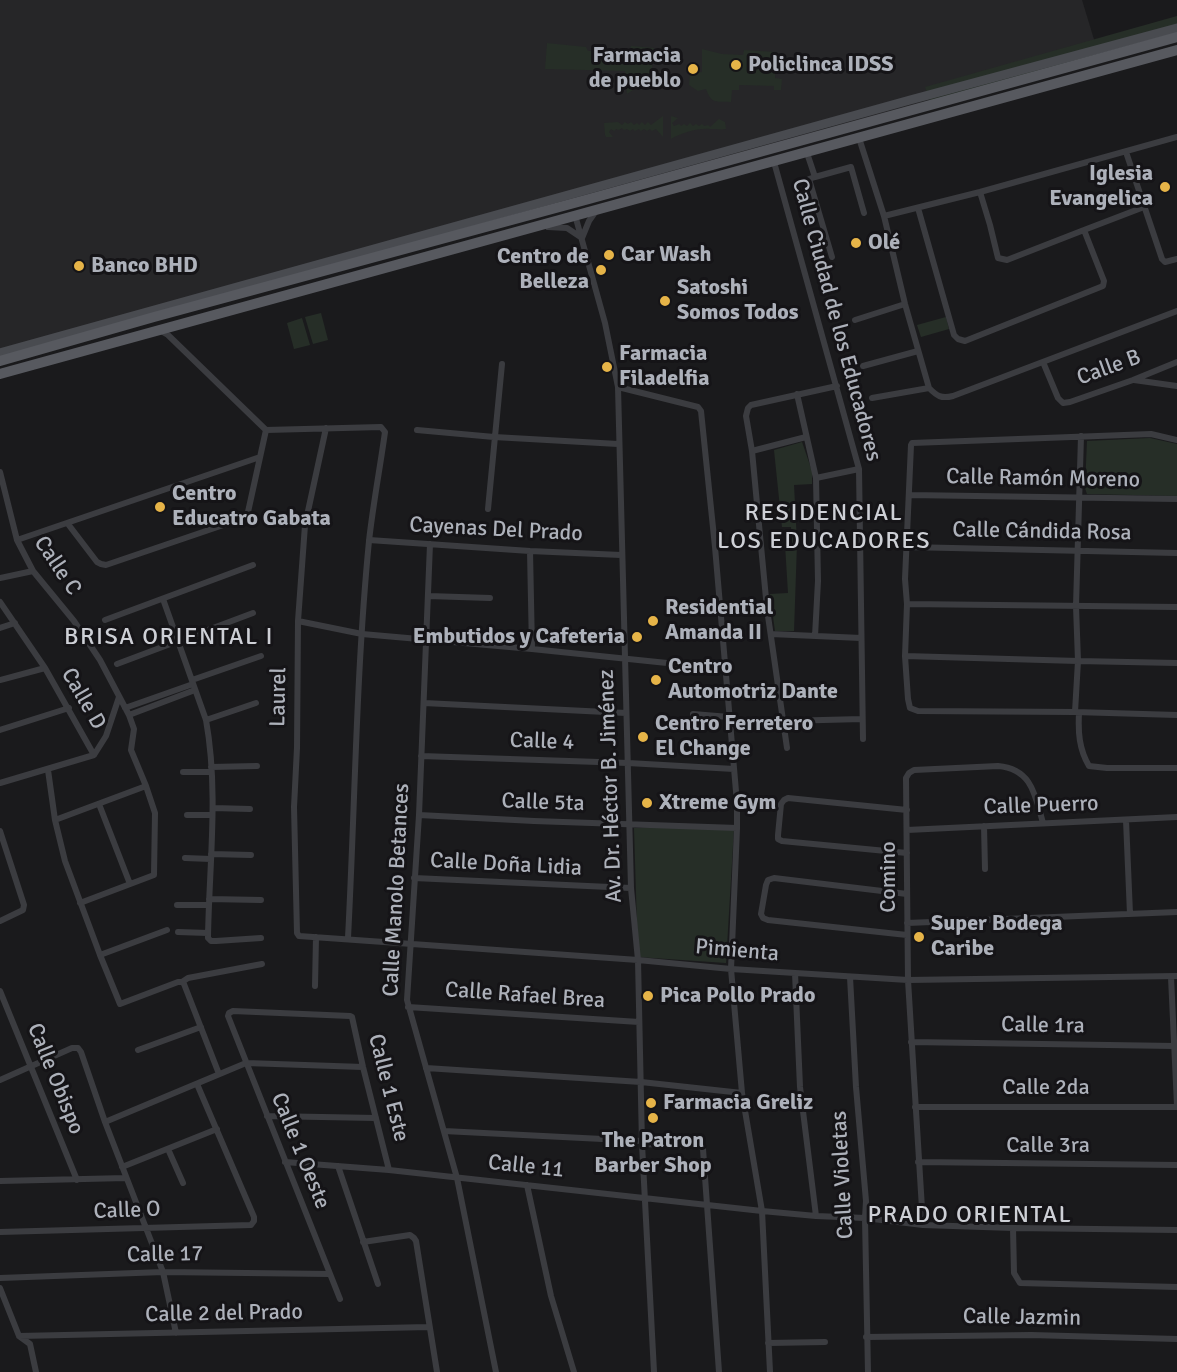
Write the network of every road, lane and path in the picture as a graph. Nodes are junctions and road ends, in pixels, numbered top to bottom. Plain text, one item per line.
1 (1177, 28) edge
2 (1177, 37) edge
3 (1177, 50) edge
4 (1177, 137) edge
5 (859, 138) junction
6 (1126, 152) junction
7 (807, 153) junction
8 (774, 162) junction
9 (815, 177) junction
10 (980, 192) junction
11 (572, 204) junction
12 (1144, 207) junction
13 (918, 208) junction
14 (597, 211) junction
15 (864, 213) dead end
16 (576, 216) junction
17 (884, 216) junction
18 (536, 227) junction
19 (1084, 230) junction
20 (582, 238) junction
21 (832, 257) dead end
22 (1177, 259) edge
23 (905, 304) junction
24 (1177, 311) edge
25 (855, 320) dead end
26 (158, 330) junction
27 (918, 351) junction
28 (0, 353) edge
29 (0, 361) edge
30 (1043, 362) junction
31 (1177, 362) edge
32 (502, 364) dead end
33 (863, 366) dead end
34 (0, 374) edge
35 (1133, 380) junction
36 (837, 386) junction
37 (1177, 386) edge
38 (618, 387) junction
39 (929, 388) junction
40 (797, 394) junction
41 (872, 398) dead end
42 (326, 428) junction
43 (266, 430) junction
44 (417, 430) dead end
45 (1081, 436) junction
46 (495, 437) junction
47 (806, 437) junction
48 (1177, 440) edge
49 (618, 444) junction
50 (752, 451) junction
51 (260, 457) junction
52 (859, 469) junction
53 (0, 472) edge
54 (816, 478) junction
55 (909, 495) junction
56 (1080, 497) junction
57 (1177, 499) edge
58 (488, 509) dead end
59 (68, 524) junction
60 (17, 540) junction
61 (369, 540) junction
62 (430, 544) junction
63 (907, 547) junction
64 (1077, 550) junction
65 (530, 551) junction
66 (1177, 553) edge
67 (621, 555) junction
68 (253, 566) dead end
69 (33, 571) junction
70 (0, 578) edge
71 (428, 596) junction
72 (490, 598) dead end
73 (163, 599) junction
74 (0, 602) edge
75 (907, 604) junction
76 (1076, 606) junction
77 (1177, 607) edge
78 (253, 613) dead end
79 (105, 620) dead end
80 (298, 621) junction
81 (15, 623) junction
82 (0, 628) edge
83 (362, 634) junction
84 (771, 634) junction
85 (815, 636) junction
86 (861, 638) junction
87 (427, 640) junction
88 (178, 641) junction
89 (532, 649) junction
90 (261, 656) dead end
91 (905, 656) junction
92 (625, 659) junction
93 (1078, 662) junction
94 (1177, 663) edge
95 (117, 664) dead end
96 (45, 668) junction
97 (725, 669) junction
98 (0, 680) edge
99 (193, 685) junction
100 (119, 697) junction
101 (256, 703) dead end
102 (424, 703) junction
103 (69, 708) junction
104 (125, 708) junction
105 (626, 712) junction
106 (1077, 712) junction
107 (693, 714) dead end
108 (129, 715) junction
109 (1177, 715) edge
110 (729, 717) junction
111 (862, 719) junction
112 (206, 720) junction
113 (784, 721) junction
114 (0, 730) edge
115 (863, 740) dead end
116 (787, 748) dead end
117 (94, 755) junction
118 (421, 756) junction
119 (628, 763) junction
120 (257, 766) dead end
121 (1177, 768) edge
122 (211, 769) junction
123 (734, 769) junction
124 (48, 770) junction
125 (183, 772) dead end
126 (0, 783) edge
127 (146, 786) junction
128 (99, 804) junction
129 (250, 809) dead end
130 (907, 810) junction
131 (213, 812) junction
132 (187, 815) dead end
133 (419, 815) junction
134 (1177, 817) edge
135 (55, 820) junction
136 (1126, 820) junction
137 (630, 823) junction
138 (1042, 823) junction
139 (984, 826) junction
140 (737, 828) junction
141 (907, 830) junction
142 (0, 831) edge
143 (907, 852) junction
144 (251, 855) dead end
145 (211, 856) junction
146 (185, 858) dead end
147 (985, 869) dead end
148 (414, 878) junction
149 (130, 884) junction
150 (631, 888) junction
151 (907, 894) junction
152 (261, 900) dead end
153 (209, 902) junction
154 (80, 903) junction
155 (177, 905) dead end
156 (1177, 912) edge
157 (1130, 914) junction
158 (0, 921) edge
159 (907, 923) junction
160 (167, 930) dead end
161 (178, 932) dead end
162 (208, 933) junction
163 (297, 933) joint
164 (908, 935) junction
165 (316, 937) junction
166 (261, 938) dead end
167 (348, 938) junction
168 (410, 943) junction
169 (100, 955) junction
170 (638, 960) junction
171 (262, 964) dead end
172 (730, 969) junction
173 (795, 974) junction
174 (850, 976) junction
175 (1174, 977) edge
176 (908, 980) junction
177 (182, 982) junction
178 (315, 986) dead end
179 (0, 991) edge
180 (408, 1007) junction
181 (228, 1016) joint
182 (639, 1022) junction
183 (201, 1027) junction
184 (911, 1042) junction
185 (1174, 1046) junction
186 (138, 1050) dead end
187 (246, 1063) junction
188 (31, 1067) junction
189 (363, 1067) junction
190 (426, 1068) junction
191 (219, 1074) junction
192 (0, 1080) edge
193 (641, 1082) junction
194 (197, 1084) junction
195 (742, 1093) junction
196 (1177, 1106) edge
197 (915, 1107) junction
198 (267, 1116) junction
199 (376, 1118) junction
200 (105, 1122) junction
201 (218, 1129) junction
202 (444, 1131) junction
203 (642, 1142) junction
204 (168, 1149) junction
205 (285, 1162) junction
206 (918, 1162) junction
207 (1177, 1165) edge
208 (338, 1166) junction
209 (123, 1167) junction
210 (389, 1170) junction
211 (126, 1178) junction
212 (457, 1178) junction
213 (76, 1180) junction
214 (0, 1181) edge
215 (183, 1183) dead end
216 (528, 1185) junction
217 (645, 1198) junction
218 (706, 1204) junction
219 (762, 1211) junction
220 (816, 1216) junction
221 (865, 1218) junction
222 (923, 1225) junction
223 (1013, 1228) junction
224 (146, 1229) junction
225 (1177, 1230) edge
226 (0, 1232) edge
227 (363, 1242) junction
228 (163, 1272) junction
229 (330, 1274) junction
230 (0, 1278) edge
231 (378, 1284) dead end
232 (1177, 1287) edge
233 (0, 1288) edge
234 (340, 1299) dead end
235 (429, 1327) junction
236 (177, 1333) junction
237 (19, 1335) junction
238 (866, 1337) junction
239 (1177, 1339) edge
240 (825, 1342) dead end
241 (768, 1343) junction
242 (36, 1372) edge
243 (437, 1372) edge
244 (496, 1372) edge
245 (574, 1372) edge
246 (654, 1372) edge
247 (718, 1372) edge
248 (770, 1372) edge
249 (868, 1372) edge

1 - 28 street
2 - 11 main road
3 - 5 main road
4 - 6 street
5 - 7 main road
5 - 17 street
6 - 10 street
6 - 12 street
7 - 8 main road
7 - 9 street
8 - 14 main road
8 - 36 street, Calle Ciudad de los Educadores
9 - 15 street
9 - 21 street
10 - 13 street
10 - 19 street
11 - 16 street, Av. Dr. Héctor B. Jiménez
11 - 29 main road
12 - 19 street
12 - 22 street
13 - 17 street
13 - 19 street
14 - 16 main road
14 - 20 street
16 - 18 main road
16 - 20 street, Av. Dr. Héctor B. Jiménez
17 - 23 street
18 - 20 street
18 - 26 main road
20 - 38 street, Av. Dr. Héctor B. Jiménez
23 - 25 street
23 - 27 street
24 - 30 street
26 - 34 main road
26 - 43 street
27 - 33 street
27 - 39 street
30 - 35 street, Calle B
30 - 39 street
31 - 35 street, Calle B
32 - 46 street
35 - 37 street
36 - 40 street
36 - 52 street, Calle Ciudad de los Educadores
38 - 49 street, Av. Dr. Héctor B. Jiménez
38 - 97 street
39 - 41 street
40 - 47 street
40 - 50 street
42 - 43 street
42 - 61 street
42 - 80 street, Laurel
43 - 51 street
44 - 46 street
45 - 48 street
45 - 55 street
45 - 56 street
46 - 49 street
46 - 58 street
47 - 50 street
47 - 54 street
49 - 67 street, Av. Dr. Héctor B. Jiménez
50 - 84 street
51 - 59 street
51 - 59 street
52 - 54 street
52 - 86 street, Calle Ciudad de los Educadores
53 - 60 street, Calle C
54 - 85 street
55 - 56 street, Calle Ramón Moreno
55 - 63 street
56 - 57 street, Calle Ramón Moreno
56 - 64 street
59 - 60 street
60 - 69 street, Calle C
61 - 62 street, Cayenas Del Prado
61 - 83 street
62 - 65 street, Cayenas Del Prado
62 - 71 street, Calle Manolo Betances
63 - 64 street, Calle Cándida Rosa
63 - 75 street
64 - 66 street, Calle Cándida Rosa
64 - 76 street
65 - 67 street, Cayenas Del Prado
65 - 89 street
67 - 92 street, Av. Dr. Héctor B. Jiménez
68 - 73 street
69 - 70 street
69 - 100 street, Calle C
71 - 72 street
71 - 87 street, Calle Manolo Betances
73 - 79 street
73 - 88 street
74 - 81 street, Calle D
75 - 76 street
75 - 91 street
76 - 77 street
76 - 93 street
78 - 88 street
80 - 83 street
80 - 163 street, Laurel
81 - 82 street
81 - 96 street, Calle D
83 - 87 street
83 - 167 street
84 - 85 street
84 - 113 street
85 - 86 street
86 - 111 street, Calle Ciudad de los Educadores
87 - 89 street
87 - 102 street, Calle Manolo Betances
88 - 95 street
88 - 99 street
89 - 92 street
90 - 99 street
91 - 93 street
91 - 106 street
92 - 97 street
92 - 105 street, Av. Dr. Héctor B. Jiménez
93 - 94 street
93 - 106 street
96 - 98 street
96 - 103 street, Calle D
97 - 110 street
99 - 104 street
99 - 108 street
99 - 112 street
100 - 104 street, Calle C
100 - 117 street
101 - 112 street
102 - 105 street
102 - 118 street, Calle Manolo Betances
103 - 114 street
103 - 117 street, Calle D
104 - 108 street, Calle C
105 - 119 street, Av. Dr. Héctor B. Jiménez
106 - 109 street
106 - 121 street
107 - 110 street
108 - 127 street, Calle C
110 - 123 street
111 - 113 street
111 - 115 street, Calle Ciudad de los Educadores
112 - 122 street
113 - 116 street
117 - 124 street
118 - 119 street, Calle 4
118 - 133 street, Calle Manolo Betances
119 - 123 street, Calle 4
119 - 137 street, Av. Dr. Héctor B. Jiménez
120 - 122 street
122 - 125 street
122 - 131 street
123 - 140 street
124 - 126 street
124 - 135 street
127 - 128 street
127 - 149 street, Calle C
128 - 135 street
128 - 149 street
129 - 131 street
130 - 138 street, Comino
130 - 141 street, Comino
130 - 143 street
131 - 132 street
131 - 145 street
133 - 137 street, Calle 5ta
133 - 148 street, Calle Manolo Betances
134 - 136 street, Calle Puerro
135 - 154 street
136 - 138 street, Calle Puerro
136 - 157 street
137 - 140 street, Calle 5ta
137 - 150 street, Av. Dr. Héctor B. Jiménez
138 - 139 street, Calle Puerro
139 - 141 street, Calle Puerro
139 - 147 street
140 - 172 street
141 - 143 street, Comino
142 - 158 street
143 - 151 street, Comino
144 - 145 street
145 - 146 street
145 - 153 street
148 - 150 street, Calle Doña Lidia
148 - 168 street, Calle Manolo Betances
149 - 154 street
150 - 170 street, Av. Dr. Héctor B. Jiménez
151 - 159 street, Comino
151 - 164 street
152 - 153 street
153 - 155 street
153 - 162 street
154 - 169 street
156 - 157 street
157 - 159 street
159 - 164 street, Comino
160 - 169 street
161 - 162 street
162 - 166 street
163 - 165 street, Pimienta
164 - 176 street, Comino
165 - 167 street, Pimienta
165 - 178 street
167 - 168 street, Pimienta
168 - 170 street, Pimienta
168 - 180 street, Calle Manolo Betances
169 - 177 street
170 - 172 street, Pimienta
170 - 182 street, Av. Dr. Héctor B. Jiménez
171 - 177 street
172 - 173 street, Pimienta
172 - 195 street
173 - 174 street, Pimienta
173 - 220 street
174 - 176 street, Pimienta
174 - 221 street, Calle Violetas
175 - 176 street, Pimienta
175 - 185 street
176 - 184 street, Comino
177 - 183 street
179 - 188 street, Calle Obispo
180 - 182 street, Calle Rafael Brea
180 - 190 street, Calle Manolo Betances
181 - 187 street, Calle 1 Oeste
181 - 189 street, Calle 1 Este
182 - 193 street, Av. Dr. Héctor B. Jiménez
183 - 186 street
183 - 191 street
184 - 185 street, Calle 1ra
184 - 197 street, Comino
185 - 196 street
187 - 189 street
187 - 191 street
187 - 198 street, Calle 1 Oeste
188 - 192 street
188 - 200 street
188 - 213 street, Calle Obispo
189 - 199 street, Calle 1 Este
190 - 193 street
190 - 202 street, Calle Manolo Betances
191 - 194 street
193 - 195 street
193 - 203 street, Av. Dr. Héctor B. Jiménez
194 - 200 street
194 - 201 street
195 - 219 street
196 - 197 street, Calle 2da
197 - 206 street, Comino
198 - 199 street
198 - 205 street, Calle 1 Oeste
199 - 210 street, Calle 1 Este
200 - 209 street
201 - 204 street
201 - 224 street, Calle O
202 - 203 street
202 - 212 street, Calle Manolo Betances
203 - 217 street, Av. Dr. Héctor B. Jiménez
203 - 218 street
204 - 209 street
204 - 215 street
205 - 208 street, Calle 11
205 - 229 street, Calle 1 Oeste
206 - 207 street, Calle 3ra
206 - 222 street, Comino
208 - 210 street, Calle 11
208 - 227 street
209 - 211 street
210 - 212 street, Calle 11
211 - 213 street
211 - 224 street
212 - 216 street, Calle 11
212 - 244 street, Calle Manolo Betances
213 - 214 street
216 - 217 street, Calle 11
216 - 245 street
217 - 218 street, Calle 11
217 - 246 street, Av. Dr. Héctor B. Jiménez
218 - 219 street, Calle 11
218 - 247 street
219 - 220 street, Calle 11
219 - 241 street
220 - 221 street, Calle 11
221 - 222 street, Calle 11
221 - 238 street, Calle Violetas
222 - 223 street, Calle 11
223 - 225 street, Calle 11
223 - 232 street
224 - 226 street, Calle O
224 - 228 street
227 - 231 street
227 - 235 street
228 - 229 street, Calle 17
228 - 230 street, Calle 17
228 - 236 street
229 - 234 street, Calle 1 Oeste
233 - 237 street
235 - 236 street, Calle 2 del Prado
235 - 243 street
236 - 237 street, Calle 2 del Prado
237 - 242 street
238 - 239 street, Calle Jazmin
238 - 249 street, Calle Violetas
240 - 241 street
241 - 248 street

